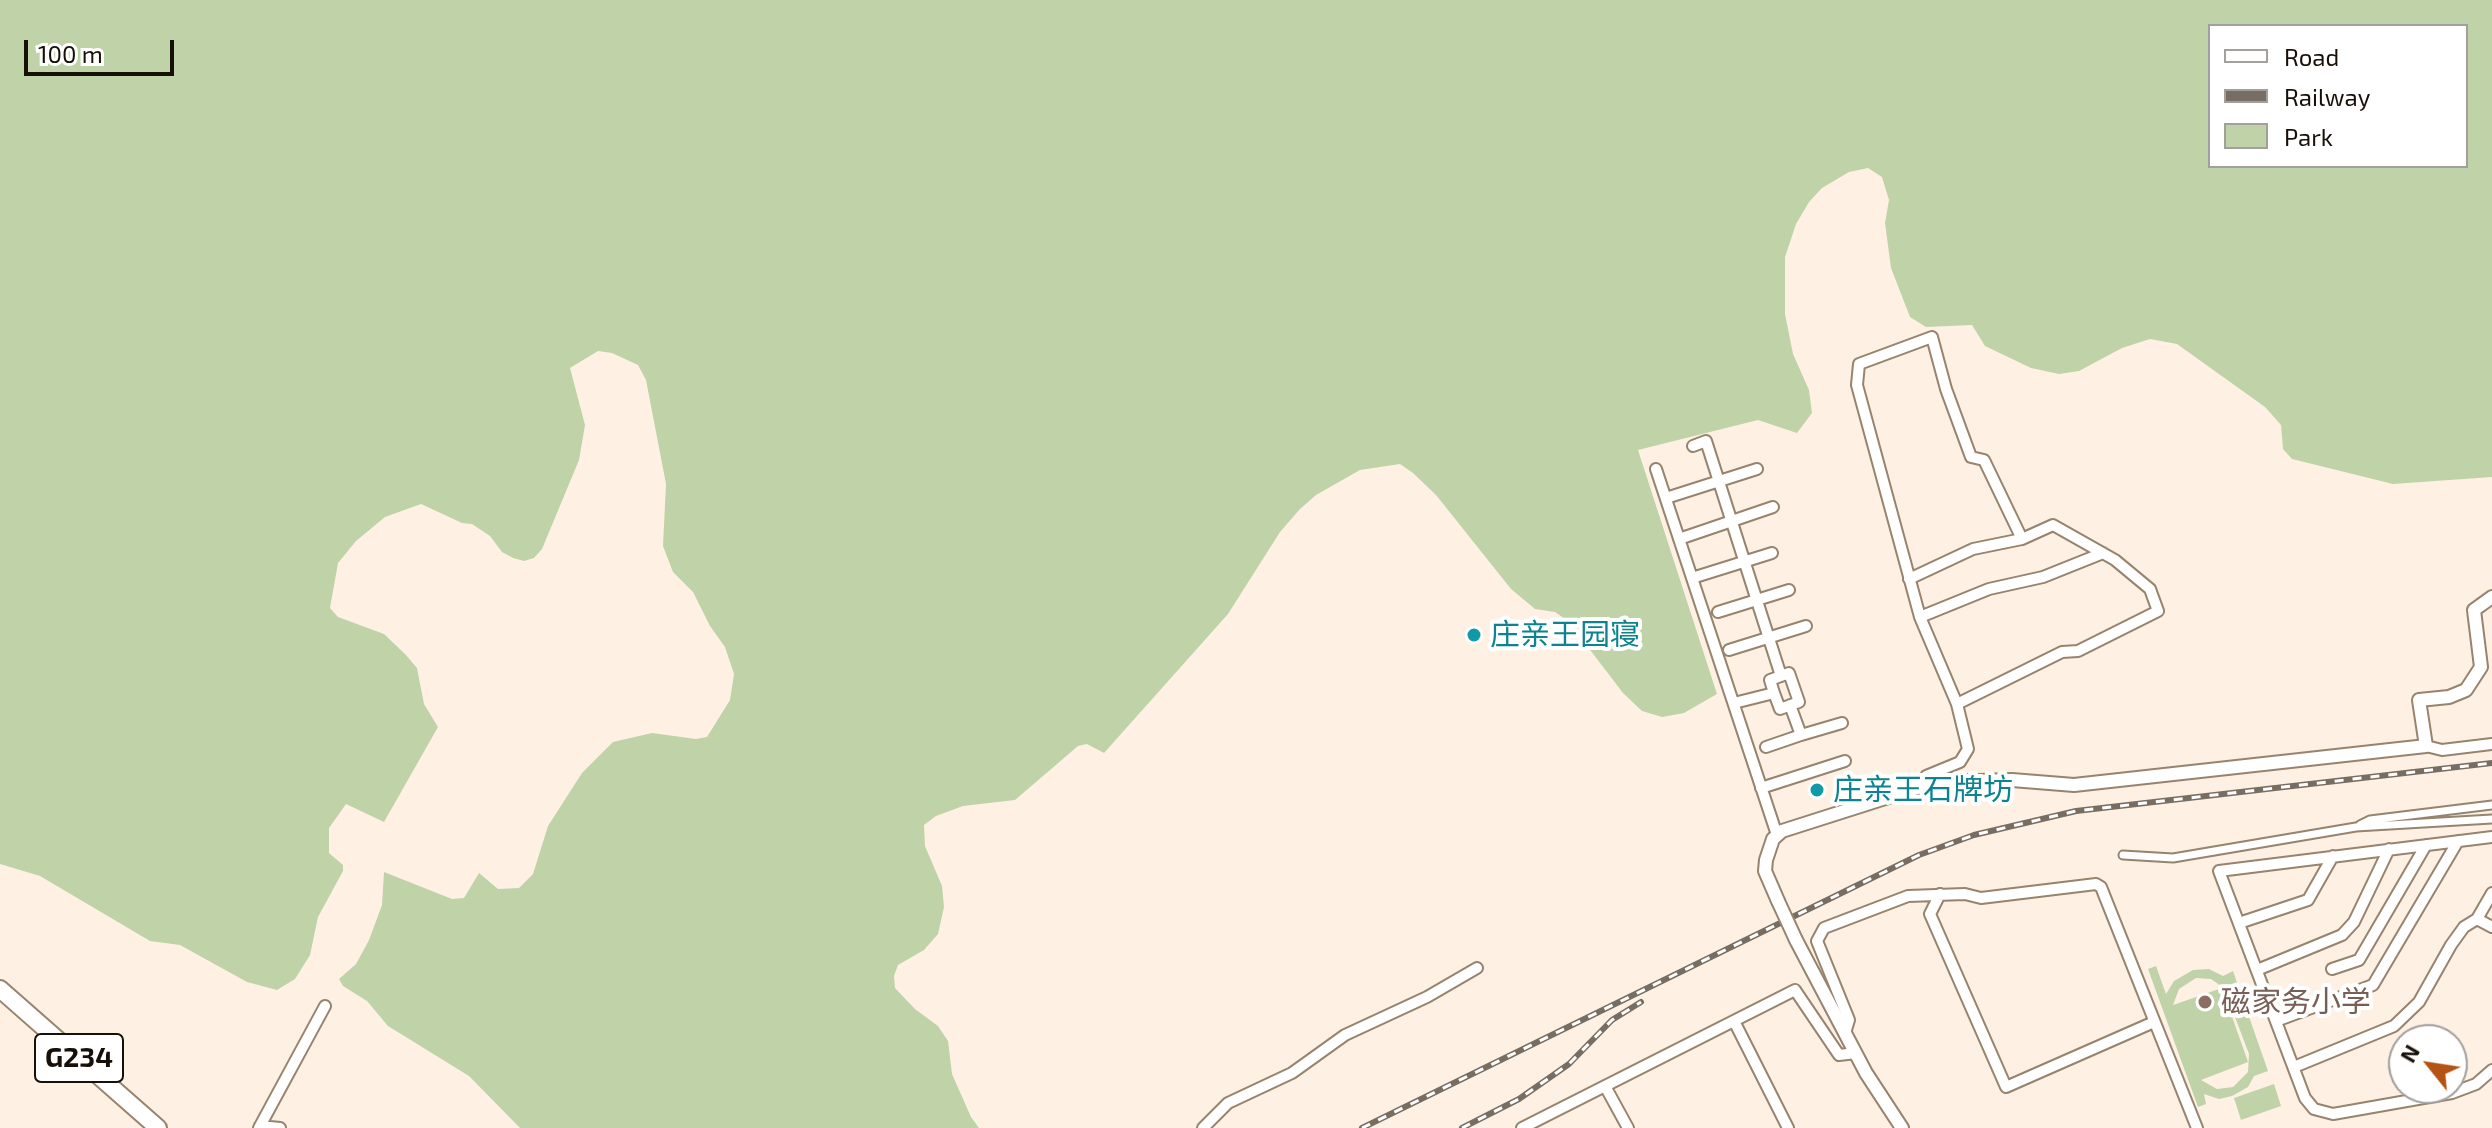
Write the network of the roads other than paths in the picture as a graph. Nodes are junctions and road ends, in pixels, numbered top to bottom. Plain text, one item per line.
1 (1693, 446) dead end
2 (1656, 469) dead end
3 (1757, 469) dead end
4 (1719, 481) junction
5 (1666, 498) junction
6 (1773, 507) dead end
7 (1732, 521) junction
8 (1679, 539) junction
9 (2022, 539) junction
10 (1772, 553) dead end
11 (2103, 553) junction
12 (1745, 562) junction
13 (1692, 578) junction
14 (1909, 579) junction
15 (1789, 590) dead end
16 (2492, 597) edge
17 (1757, 600) junction
18 (1718, 612) dead end
19 (1920, 617) junction
20 (1806, 626) dead end
21 (1769, 638) junction
22 (1729, 650) dead end
23 (1781, 676) junction
24 (1774, 693) junction
25 (1734, 703) junction
26 (1957, 704) junction
27 (1790, 705) junction
28 (1842, 723) dead end
29 (1801, 735) junction
30 (2492, 744) edge
31 (2426, 746) junction
32 (1766, 747) dead end
33 (1845, 761) dead end
34 (1920, 787) junction
35 (1761, 788) junction
36 (2492, 805) edge
37 (2492, 819) edge
38 (2356, 827) junction
39 (1777, 835) junction
40 (2492, 837) edge
41 (2458, 841) junction
42 (2426, 845) junction
43 (2389, 849) junction
44 (2123, 855) dead end
45 (2333, 856) junction
46 (2492, 893) edge
47 (1940, 894) junction
48 (2477, 919) junction
49 (2239, 923) junction
50 (2492, 927) edge
51 (1477, 968) dead end
52 (2332, 969) dead end
53 (2257, 970) junction
54 (0, 989) edge
55 (325, 1006) dead end
56 (1734, 1021) junction
57 (2276, 1021) junction
58 (2154, 1022) junction
59 (1845, 1033) junction
60 (1856, 1053) junction
61 (2294, 1067) junction
62 (2492, 1070) edge
63 (1605, 1086) junction
64 (259, 1127) edge
65 (158, 1128) edge
66 (280, 1128) edge
67 (1203, 1128) edge
68 (1522, 1128) edge
69 (1628, 1128) edge
70 (1788, 1128) edge
71 (1902, 1128) edge
72 (2197, 1128) edge

1 - 4 street
2 - 5 street
3 - 4 street
4 - 5 street
4 - 7 street
5 - 8 street
6 - 7 street
7 - 8 street
7 - 12 street
8 - 13 street
9 - 11 street
9 - 14 street
9 - 14 street
10 - 12 street
11 - 19 street
11 - 26 street
12 - 13 street
12 - 17 street
13 - 25 street
14 - 19 street
15 - 17 street
16 - 31 street
17 - 18 street
17 - 21 street
19 - 26 street
20 - 21 street
21 - 22 street
21 - 23 street
23 - 24 street
23 - 27 street
24 - 25 street
24 - 27 street
25 - 35 street
26 - 34 street
27 - 29 street
28 - 29 street
29 - 32 street
30 - 31 street
31 - 34 street
33 - 35 street
34 - 39 street
35 - 39 street
36 - 38 street
37 - 38 street
38 - 44 street
39 - 59 street, bridge
40 - 41 street
41 - 42 street
41 - 57 street
42 - 43 street
42 - 52 street
43 - 45 street
43 - 53 street
45 - 49 street
45 - 49 street
46 - 48 street
47 - 58 street
47 - 58 street
47 - 59 street
48 - 50 street
48 - 61 street
49 - 53 street
51 - 67 street
53 - 57 street
54 - 65 highway, G234
55 - 64 street
56 - 60 street
56 - 63 street
56 - 70 street
57 - 61 street
58 - 72 street
59 - 60 street
60 - 71 street
61 - 62 street
63 - 68 street
63 - 69 street
64 - 66 street

